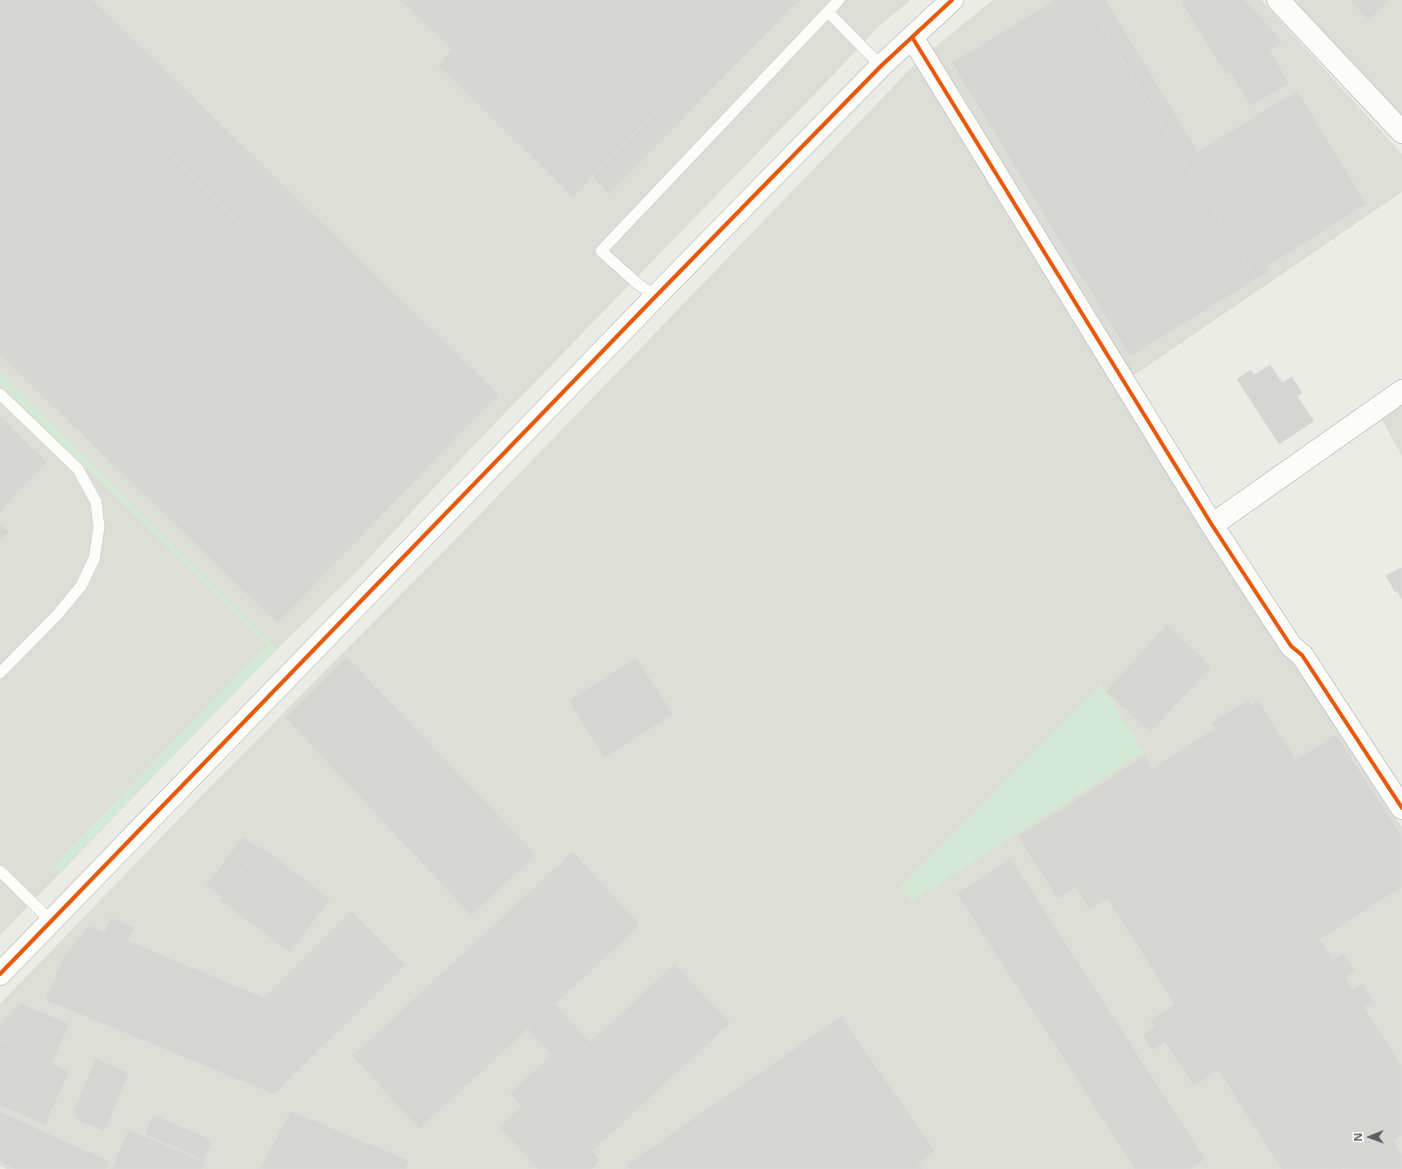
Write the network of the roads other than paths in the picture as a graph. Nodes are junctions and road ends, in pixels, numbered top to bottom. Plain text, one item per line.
1 (838, 0) edge
2 (952, 0) edge
3 (1278, 0) edge
4 (828, 12) junction
5 (912, 37) junction
6 (881, 66) junction
7 (1402, 132) edge
8 (656, 296) junction
9 (1402, 391) edge
10 (0, 394) edge
11 (1212, 525) junction
12 (0, 673) edge
13 (1402, 808) edge
14 (0, 871) edge
15 (51, 921) junction
16 (0, 974) edge

1 - 4 lane
2 - 5 street
3 - 7 street
4 - 6 lane
4 - 8 lane
5 - 6 street
5 - 11 street
6 - 8 street
8 - 15 street
9 - 11 street
10 - 12 lane
11 - 13 street
14 - 15 lane
15 - 16 street

